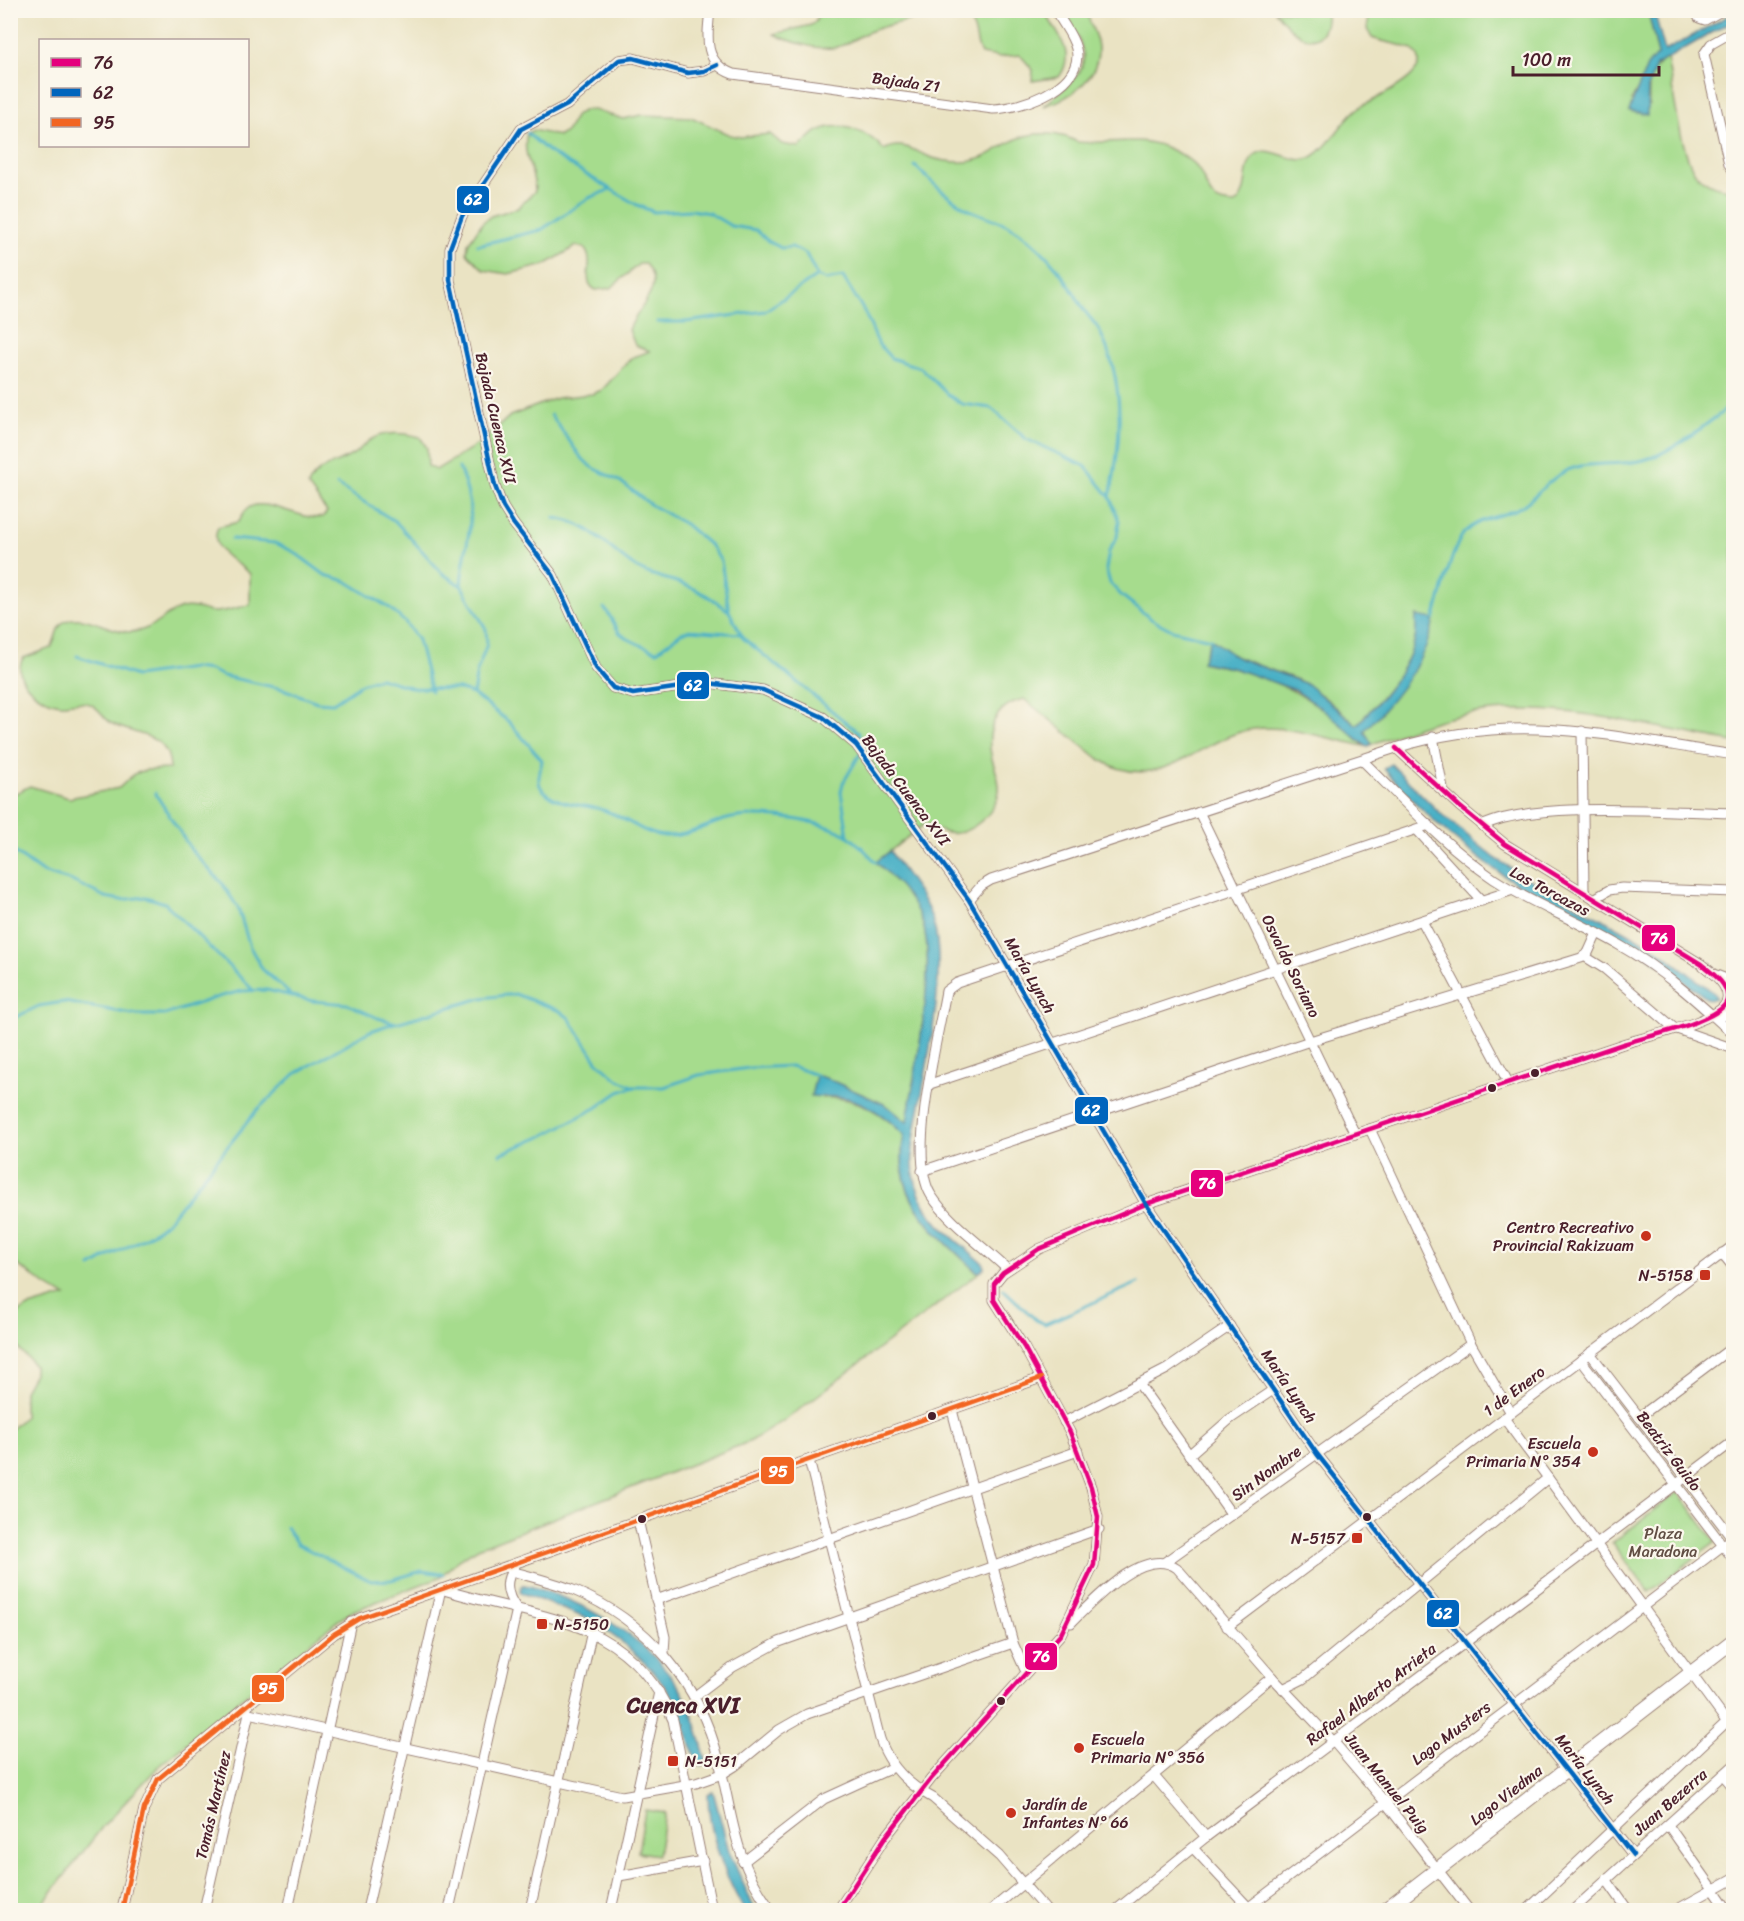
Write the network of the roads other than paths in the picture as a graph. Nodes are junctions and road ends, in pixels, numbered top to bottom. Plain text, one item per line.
1 (710, 10) edge
2 (1055, 10) edge
3 (1723, 10) edge
4 (1697, 14) edge
5 (1734, 31) edge
6 (717, 65) junction
7 (1734, 172) edge
8 (1582, 731) junction
9 (1433, 737) junction
10 (1396, 748) junction
11 (1734, 755) edge
12 (1362, 760) junction
13 (1444, 793) junction
14 (1584, 811) junction
15 (1199, 812) junction
16 (1734, 813) edge
17 (1429, 825) junction
18 (1482, 826) junction
19 (1416, 829) junction
20 (1237, 890) junction
21 (1513, 890) junction
22 (1734, 892) edge
23 (1584, 893) junction
24 (1594, 899) junction
25 (969, 900) junction
26 (1482, 901) junction
27 (1422, 921) junction
28 (1598, 933) junction
29 (1584, 956) junction
30 (1008, 966) junction
31 (1275, 969) junction
32 (1712, 974) junction
33 (1734, 982) edge
34 (1461, 995) junction
35 (1712, 1015) junction
36 (1734, 1016) edge
37 (1674, 1029) junction
38 (1734, 1035) edge
39 (1310, 1041) junction
40 (1053, 1043) junction
41 (1734, 1049) edge
42 (1508, 1082) junction
43 (930, 1084) junction
44 (1094, 1113) junction
45 (1370, 1129) junction
46 (1355, 1134) junction
47 (922, 1171) junction
48 (1146, 1204) junction
49 (1734, 1245) edge
50 (1722, 1253) junction
51 (1734, 1268) edge
52 (1007, 1269) junction
53 (1230, 1326) junction
54 (1471, 1344) junction
55 (1734, 1346) edge
56 (1590, 1353) junction
57 (1581, 1360) junction
58 (1041, 1378) junction
59 (1139, 1384) junction
60 (1273, 1390) junction
61 (952, 1410) junction
62 (1508, 1415) junction
63 (1639, 1417) junction
64 (1064, 1422) junction
65 (1734, 1441) edge
66 (1078, 1451) junction
67 (1317, 1454) junction
68 (1189, 1455) junction
69 (809, 1460) junction
70 (1548, 1478) junction
71 (1685, 1478) junction
72 (1676, 1485) junction
73 (973, 1488) junction
74 (1232, 1515) junction
75 (638, 1520) junction
76 (1369, 1520) junction
77 (1099, 1528) junction
78 (1733, 1538) edge
79 (830, 1539) junction
80 (1597, 1544) junction
81 (1722, 1545) junction
82 (523, 1560) junction
83 (1734, 1560) edge
84 (1165, 1562) junction
85 (993, 1566) junction
86 (512, 1571) junction
87 (1419, 1584) junction
88 (441, 1589) junction
89 (656, 1600) junction
90 (1642, 1606) junction
91 (517, 1609) junction
92 (849, 1616) junction
93 (351, 1622) junction
94 (1227, 1627) junction
95 (592, 1631) junction
96 (1061, 1634) junction
97 (1734, 1640) edge
98 (1013, 1642) junction
99 (1466, 1642) junction
100 (664, 1653) junction
101 (1026, 1672) junction
102 (1691, 1673) junction
103 (1272, 1677) junction
104 (1282, 1689) junction
105 (659, 1692) junction
106 (869, 1692) junction
107 (695, 1696) junction
108 (1514, 1704) junction
109 (247, 1710) junction
110 (1730, 1718) edge
111 (327, 1731) junction
112 (1334, 1741) junction
113 (404, 1748) junction
114 (482, 1765) junction
115 (1734, 1765) edge
116 (894, 1767) junction
117 (1566, 1770) junction
118 (722, 1774) junction
119 (1724, 1775) junction
120 (1154, 1776) junction
121 (559, 1782) junction
122 (688, 1784) junction
123 (1734, 1788) edge
124 (921, 1792) junction
125 (636, 1795) junction
126 (1385, 1802) junction
127 (1668, 1826) junction
128 (1613, 1829) junction
129 (1206, 1838) junction
130 (1193, 1848) junction
131 (1633, 1855) junction
132 (703, 1861) junction
133 (743, 1862) junction
134 (1437, 1870) junction
135 (619, 1876) junction
136 (1734, 1878) edge
137 (1606, 1879) junction
138 (1024, 1884) junction
139 (1713, 1889) junction
140 (1727, 1908) edge
141 (1248, 1910) edge
142 (122, 1911) edge
143 (204, 1911) edge
144 (288, 1911) edge
145 (367, 1911) edge
146 (449, 1911) edge
147 (530, 1911) edge
148 (611, 1911) edge
149 (712, 1911) edge
150 (771, 1911) edge
151 (838, 1911) edge
152 (991, 1911) edge
153 (1046, 1911) edge
154 (1116, 1911) edge
155 (1385, 1911) edge
156 (1469, 1911) edge
157 (1527, 1911) edge
158 (1573, 1911) edge
159 (1628, 1911) edge
160 (1676, 1911) edge

1 - 6 street
2 - 6 street, Bajada Z1
3 - 4 street
5 - 7 street
6 - 25 street, Bajada Cuenca XVI
8 - 9 street
8 - 11 street
8 - 14 street
9 - 10 street
9 - 13 street
10 - 12 street
10 - 13 street
12 - 15 street
12 - 17 street, Las Torcazas
13 - 18 street
14 - 16 street
14 - 18 street
14 - 23 street
15 - 20 street, Osvaldo Soriano
15 - 25 street
17 - 19 street
17 - 21 street, Las Torcazas
18 - 23 street
19 - 20 street
19 - 26 street
20 - 30 street
20 - 31 street, Osvaldo Soriano
21 - 26 street
21 - 28 street, Las Torcazas
22 - 24 street
23 - 24 street
24 - 32 street
25 - 30 street, María Lynch
26 - 27 street
27 - 31 street
27 - 34 street
28 - 29 street
28 - 35 street, Las Torcazas
29 - 34 street
29 - 37 street
30 - 40 street, María Lynch
30 - 43 street
31 - 39 street, Osvaldo Soriano
31 - 40 street
32 - 33 street
32 - 35 street
34 - 39 street
34 - 42 street
35 - 36 street
35 - 37 street
35 - 38 street, Las Torcazas
37 - 41 street
37 - 42 street
39 - 44 street
39 - 46 street, Osvaldo Soriano
40 - 43 street
40 - 44 street, María Lynch
42 - 45 street
43 - 47 street
44 - 47 street
44 - 48 street, María Lynch
45 - 46 street
45 - 54 street
46 - 48 street
47 - 52 street
48 - 52 street
48 - 53 street, María Lynch
49 - 50 street, 1 de Enero
50 - 51 street
50 - 56 street, 1 de Enero
52 - 58 street
53 - 59 street
53 - 60 street, María Lynch
54 - 62 street
54 - 67 street, Sin Nombre
55 - 63 street
56 - 57 street, 1 de Enero
56 - 63 street, Beatriz Guido
57 - 62 street, 1 de Enero
57 - 72 street, Beatriz Guido
58 - 61 street
58 - 64 street
59 - 64 street
59 - 68 street
60 - 67 street, María Lynch
60 - 68 street
61 - 69 street
61 - 73 street
62 - 70 street
62 - 76 street, 1 de Enero
63 - 71 street, Beatriz Guido
64 - 66 street
65 - 71 street, Rafael Alberto Arrieta
66 - 73 street
66 - 77 street
67 - 74 street, Sin Nombre
67 - 76 street, María Lynch
68 - 74 street
69 - 75 street
69 - 79 street
70 - 80 street
70 - 87 street
71 - 72 street, Rafael Alberto Arrieta
71 - 78 street, Beatriz Guido
72 - 80 street, Rafael Alberto Arrieta
72 - 81 street, Beatriz Guido
73 - 79 street
73 - 85 street
74 - 84 street, Sin Nombre
75 - 82 street
75 - 89 street
76 - 87 street, María Lynch
76 - 94 street, 1 de Enero
77 - 85 street
77 - 96 street
78 - 81 street, Lago Musters
79 - 89 street
79 - 92 street
80 - 90 street
80 - 99 street, Rafael Alberto Arrieta
81 - 83 street, Beatriz Guido
81 - 90 street, Lago Musters
82 - 86 street
82 - 88 street
84 - 94 street
84 - 96 street, Sin Nombre
85 - 92 street
85 - 98 street
86 - 91 street
86 - 100 street
87 - 99 street, María Lynch
87 - 104 street
88 - 91 street
88 - 93 street
88 - 113 street
89 - 100 street
90 - 102 street
90 - 108 street, Lago Musters
91 - 95 street
91 - 114 street
92 - 106 street
92 - 107 street
93 - 109 street
93 - 111 street
94 - 103 street, Juan Manuel Puig
95 - 105 street
95 - 121 street
96 - 101 street
97 - 102 main road, Lago Viedma
98 - 101 street
98 - 106 street
99 - 108 street, María Lynch
99 - 112 street, Rafael Alberto Arrieta
100 - 107 street
101 - 124 street
102 - 110 street
102 - 117 main road, Lago Viedma
103 - 104 street, Juan Manuel Puig
103 - 120 street
104 - 112 street, Juan Manuel Puig
105 - 122 street
105 - 125 street
106 - 116 street
106 - 118 street
107 - 118 street
108 - 117 street, María Lynch
108 - 126 street, Lago Musters
109 - 111 street
109 - 142 street
109 - 143 street, Tomás Martínez
110 - 128 street
111 - 113 street
111 - 144 street
112 - 126 street, Juan Manuel Puig
112 - 129 street, Rafael Alberto Arrieta
113 - 114 street
113 - 145 street
114 - 121 street
114 - 146 street
115 - 119 street, Juan Bezerra
116 - 124 street
116 - 133 street
117 - 128 street, María Lynch
117 - 134 main road, Lago Viedma
118 - 122 street
118 - 133 street
119 - 123 street
119 - 127 street, Juan Bezerra
120 - 129 street
120 - 138 street
121 - 125 street
121 - 147 street
122 - 125 street
122 - 132 street
124 - 138 street
124 - 151 street
125 - 135 street
126 - 134 street, Juan Manuel Puig
126 - 141 street, Lago Musters
127 - 131 street, Juan Bezerra
127 - 139 street
128 - 131 street, María Lynch
128 - 157 street
129 - 130 street, Rafael Alberto Arrieta
130 - 141 street
130 - 154 street, Rafael Alberto Arrieta
131 - 137 street, Juan Bezerra
132 - 135 street
132 - 149 street
133 - 150 street
134 - 155 main road, Lago Viedma
134 - 156 street, Juan Manuel Puig
135 - 148 street
136 - 139 street
137 - 158 street, Juan Bezerra
137 - 159 street
138 - 152 street
138 - 153 street
139 - 140 street
139 - 160 street

